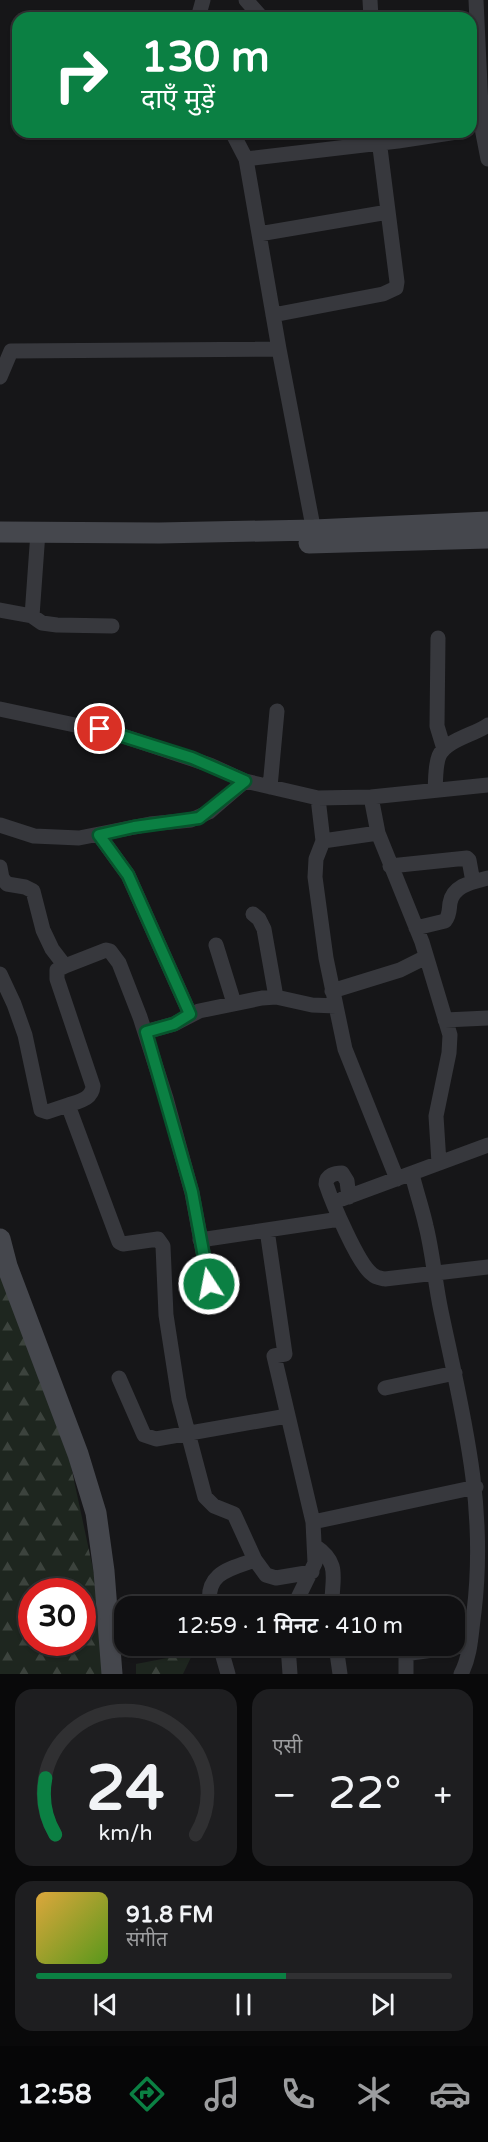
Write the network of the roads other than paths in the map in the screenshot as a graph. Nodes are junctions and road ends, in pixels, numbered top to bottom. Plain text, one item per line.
1 (246, 0) edge
2 (257, 12) edge
3 (477, 132) edge
4 (235, 138) edge
5 (378, 138) edge
6 (246, 159) junction
7 (488, 159) edge
8 (388, 212) junction
9 (259, 234) junction
10 (273, 315) junction
11 (279, 349) junction
12 (0, 377) edge
13 (488, 522) edge
14 (0, 532) edge
15 (419, 532) junction
16 (315, 537) junction
17 (488, 538) edge
18 (38, 539) junction
19 (0, 546) edge
20 (0, 610) edge
21 (32, 616) junction
22 (112, 626) dead end
23 (438, 638) dead end
24 (0, 709) edge
25 (277, 711) dead end
26 (488, 725) edge
27 (444, 749) junction
28 (245, 781) junction
29 (488, 785) edge
30 (270, 787) junction
31 (435, 790) junction
32 (370, 796) junction
33 (318, 798) junction
34 (0, 825) edge
35 (378, 833) junction
36 (99, 835) junction
37 (323, 841) junction
38 (390, 866) junction
39 (0, 867) edge
40 (488, 878) edge
41 (473, 882) junction
42 (253, 914) dead end
43 (416, 928) junction
44 (216, 945) dead end
45 (426, 957) junction
46 (65, 966) junction
47 (0, 974) edge
48 (276, 997) junction
49 (334, 999) junction
50 (234, 1003) junction
51 (190, 1014) junction
52 (488, 1018) edge
53 (445, 1020) junction
54 (146, 1032) junction
55 (68, 1105) junction
56 (488, 1145) edge
57 (439, 1163) junction
58 (404, 1176) junction
59 (349, 1197) junction
60 (332, 1202) junction
61 (339, 1220) junction
62 (267, 1230) junction
63 (0, 1239) edge
64 (200, 1240) junction
65 (488, 1268) edge
66 (434, 1274) junction
67 (213, 1306) dead end
68 (455, 1373) junction
69 (119, 1378) dead end
70 (385, 1388) dead end
71 (287, 1416) junction
72 (187, 1434) junction
73 (480, 1496) edge
74 (313, 1522) junction
75 (315, 1546) junction
76 (255, 1560) junction
77 (312, 1572) junction
78 (209, 1596) edge
79 (299, 1596) edge
80 (333, 1596) edge
81 (470, 1645) junction
82 (223, 1656) edge
83 (289, 1656) edge
84 (337, 1656) edge
85 (112, 1674) edge
86 (228, 1674) edge
87 (290, 1674) edge
88 (340, 1674) edge
89 (406, 1674) edge
90 (461, 1674) edge

1 - 2 street
3 - 7 street
4 - 6 street
5 - 6 street
5 - 8 street
6 - 9 street
8 - 9 street
8 - 10 street
9 - 10 street
10 - 11 street
11 - 12 street
11 - 16 street
13 - 15 street
14 - 18 street
15 - 16 street
15 - 17 street
16 - 18 street
18 - 19 street
18 - 21 street
20 - 21 street
21 - 22 street
23 - 27 street
24 - 28 street
25 - 30 street
26 - 27 street
27 - 31 street
28 - 30 street
28 - 36 street
29 - 31 street
30 - 33 street
31 - 32 street
32 - 33 street
32 - 35 street
33 - 37 street
34 - 36 street
35 - 37 street
35 - 38 street
36 - 51 street
37 - 49 street
38 - 41 street
38 - 43 street
39 - 46 street
40 - 41 street
41 - 43 street
42 - 48 street
43 - 45 street
44 - 50 street
45 - 49 street
45 - 53 street
46 - 54 street
46 - 55 street
47 - 55 street
48 - 49 street
48 - 50 street
49 - 58 street
50 - 51 street
51 - 54 street
52 - 53 street
53 - 57 street
54 - 64 street
55 - 72 street
56 - 57 street
57 - 58 street
58 - 59 street
58 - 66 street
59 - 60 street
59 - 60 street
60 - 61 street
61 - 62 street
61 - 66 street
62 - 64 street
62 - 71 street
63 - 85 street
64 - 67 street
65 - 66 street
66 - 68 street
68 - 70 street
68 - 73 street
69 - 72 street
71 - 72 street
71 - 74 street
72 - 76 street
73 - 74 street
73 - 81 street
74 - 75 street
75 - 77 street
75 - 80 street
76 - 77 street
76 - 78 street
77 - 79 street
81 - 89 street
81 - 90 street
82 - 86 street
83 - 87 street
84 - 88 street

